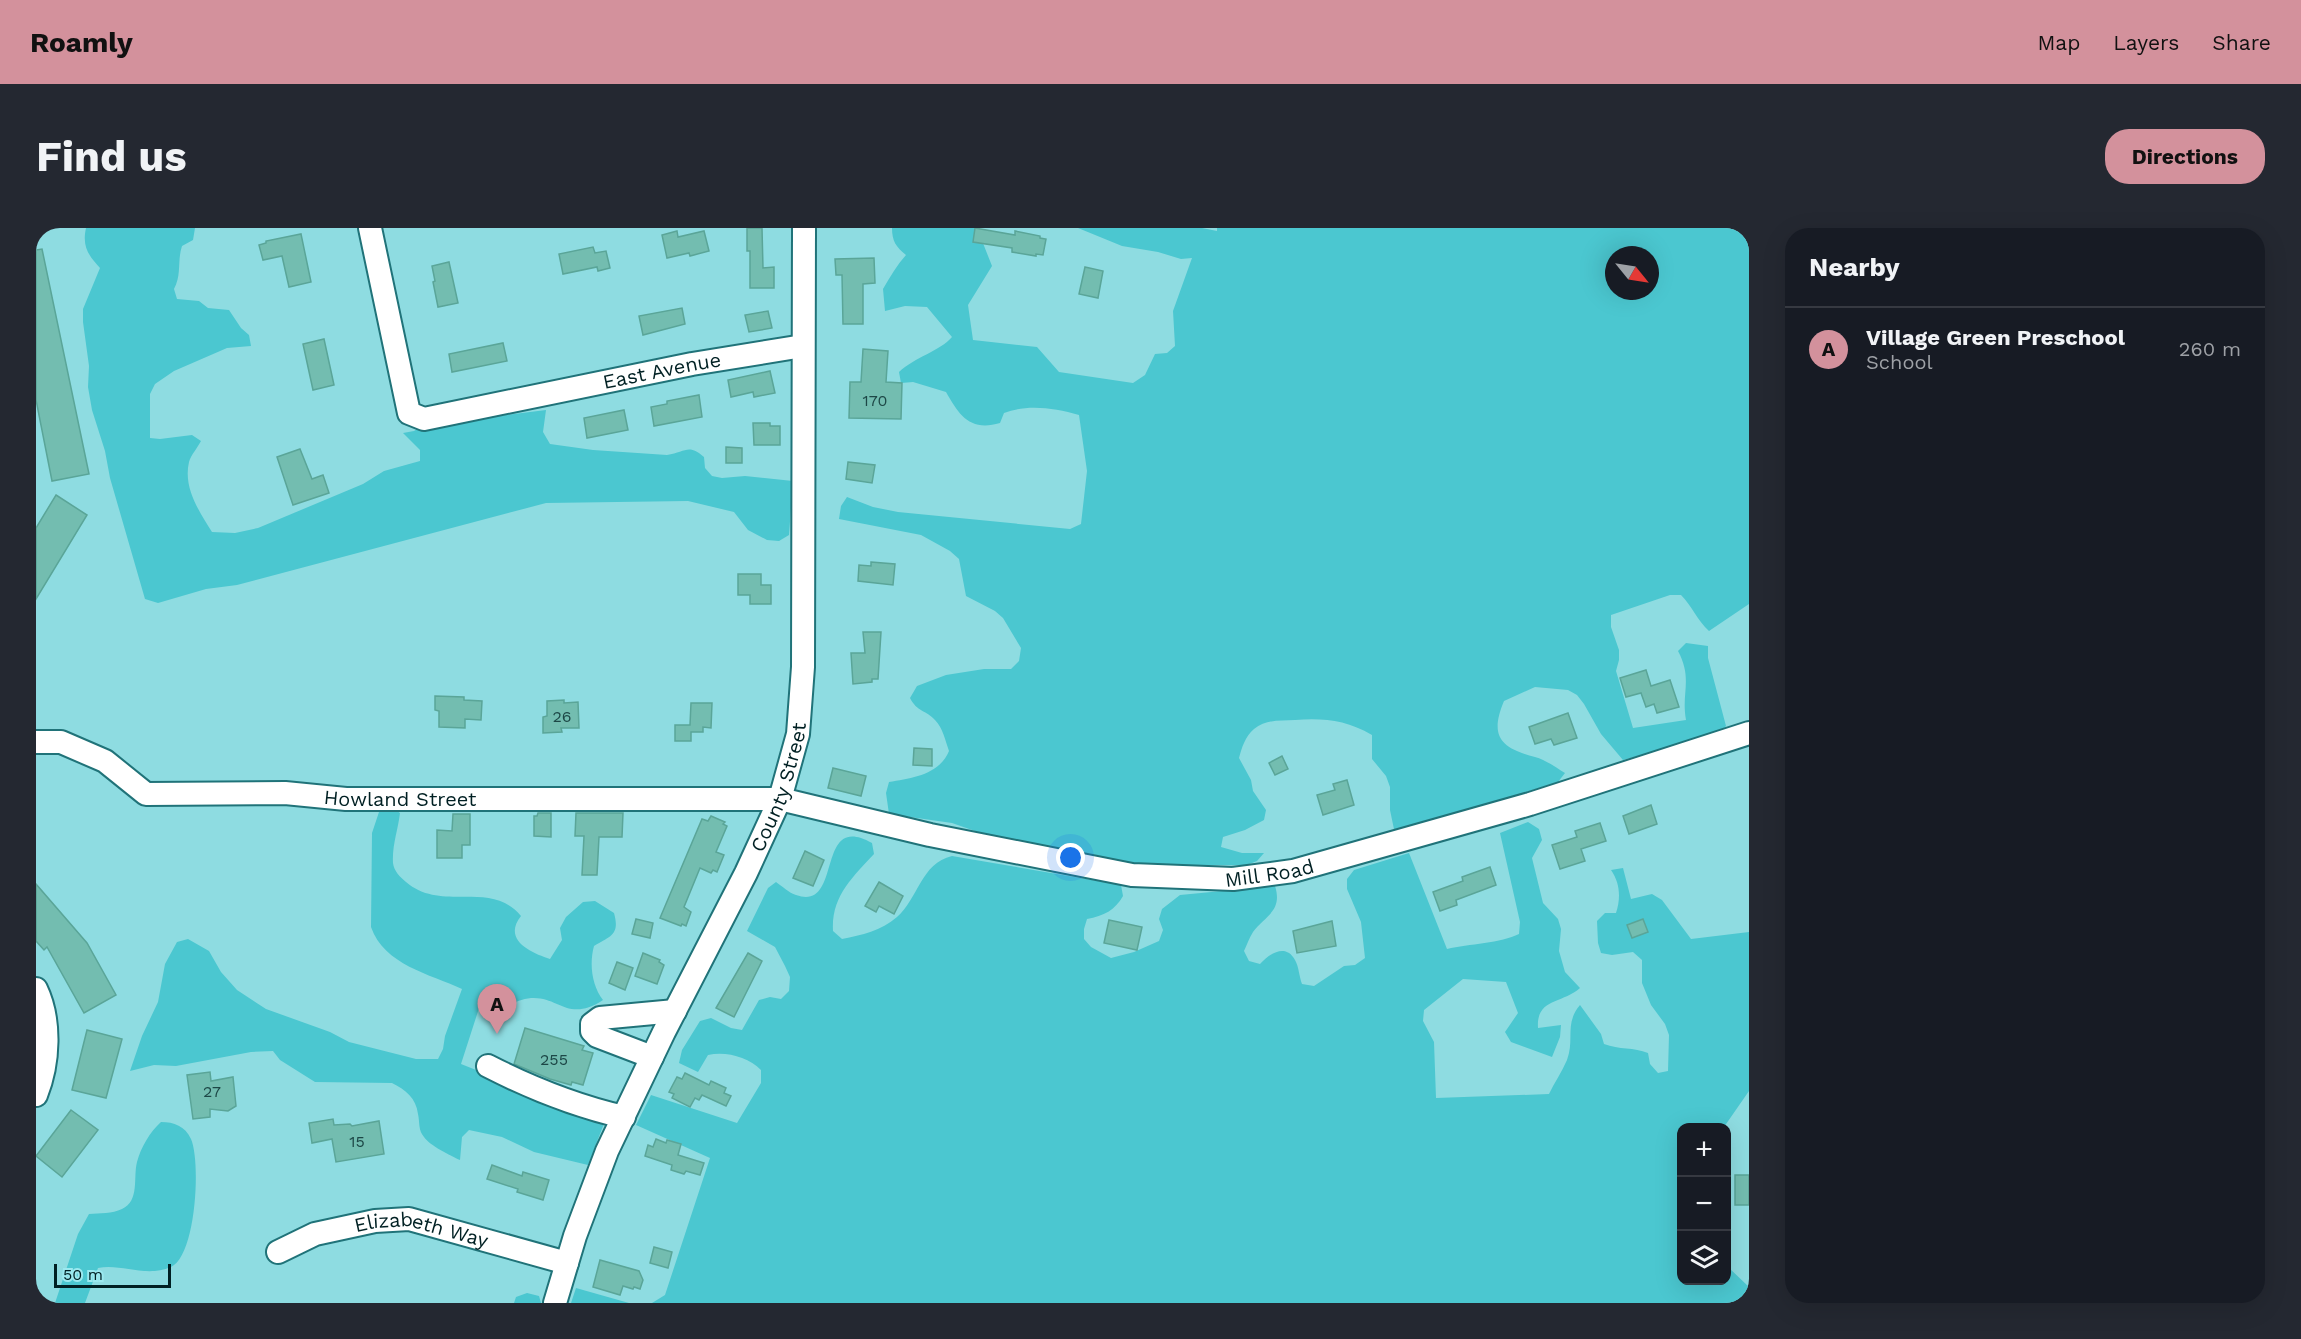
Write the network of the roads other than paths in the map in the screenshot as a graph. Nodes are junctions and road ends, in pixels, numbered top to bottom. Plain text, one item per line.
1 (370, 228) edge
2 (804, 228) edge
3 (803, 346) junction
4 (1749, 733) edge
5 (36, 742) edge
6 (780, 799) junction
7 (36, 989) edge
8 (675, 1011) junction
9 (652, 1057) junction
10 (488, 1065) dead end
11 (36, 1095) edge
12 (624, 1117) junction
13 (278, 1252) dead end
14 (567, 1263) junction
15 (555, 1303) edge

1 - 3 street, East Avenue
2 - 3 street, County Street
3 - 6 street, County Street
4 - 6 street, Mill Road
5 - 6 street, Howland Street
6 - 8 street, County Street
7 - 11 street
8 - 9 street, County Street
8 - 9 street
9 - 12 street, County Street
10 - 12 street
12 - 14 street, County Street
13 - 14 street, Elizabeth Way
14 - 15 street, County Street

